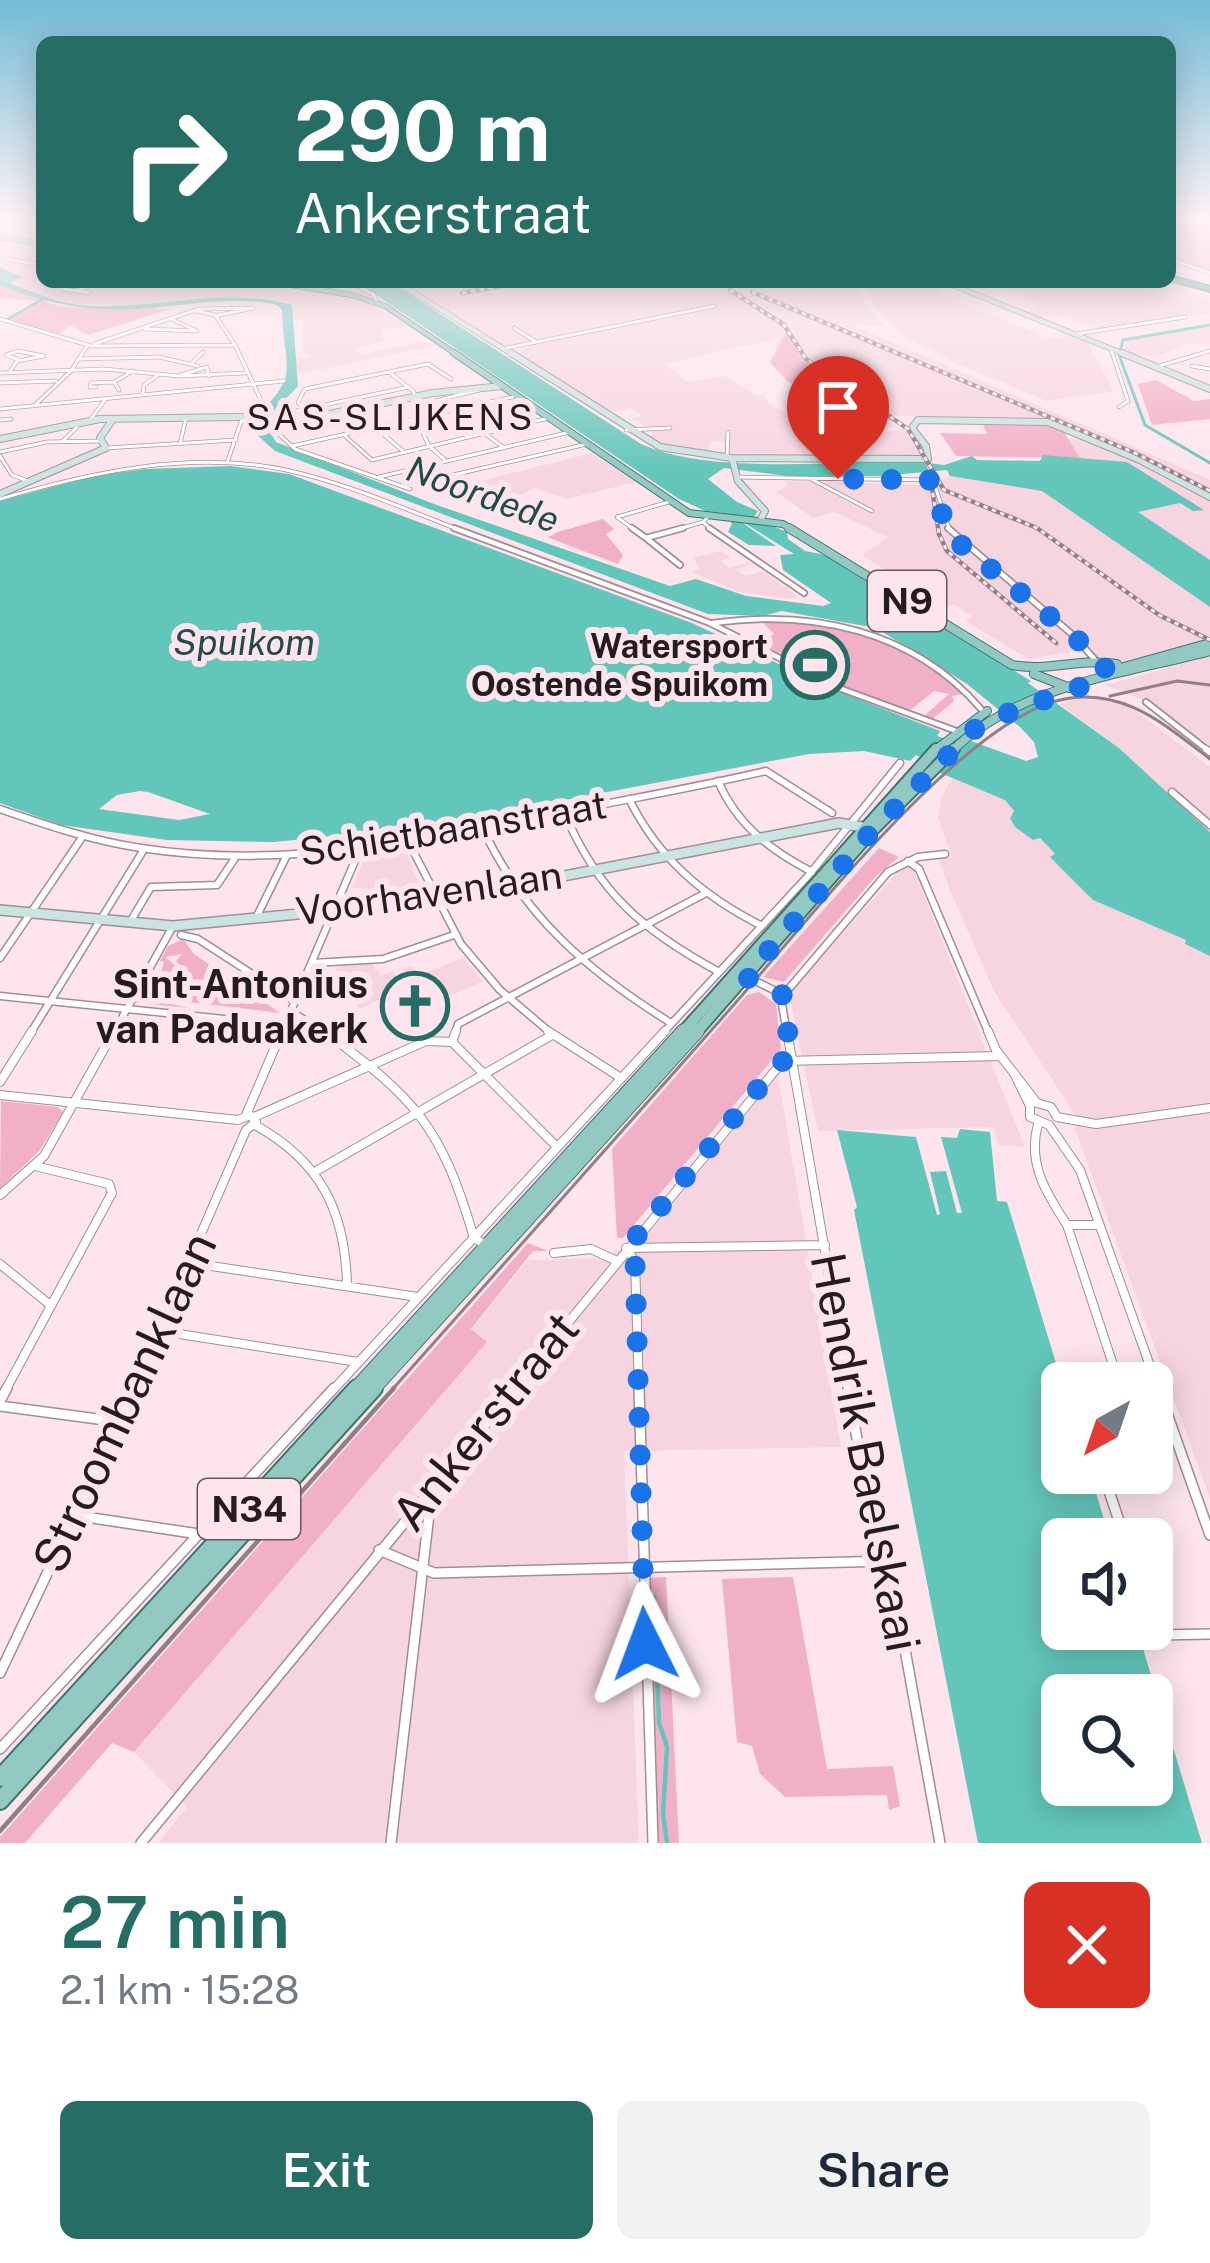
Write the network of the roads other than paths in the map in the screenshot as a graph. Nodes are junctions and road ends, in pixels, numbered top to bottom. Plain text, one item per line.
1 (378, 303) edge
2 (429, 303) edge
3 (998, 303) edge
4 (715, 306) dead end
5 (193, 310) junction
6 (215, 316) junction
7 (1185, 317) dead end
8 (169, 318) junction
9 (0, 319) edge
10 (141, 328) junction
11 (514, 328) dead end
12 (1074, 334) junction
13 (536, 342) junction
14 (236, 345) junction
15 (90, 346) junction
16 (148, 346) junction
17 (502, 350) junction
18 (1112, 350) junction
19 (1210, 351) edge
20 (203, 352) dead end
21 (422, 357) dead end
22 (141, 358) junction
23 (78, 359) junction
24 (19, 360) junction
25 (428, 364) junction
26 (194, 365) junction
27 (418, 366) junction
28 (1192, 366) dead end
29 (1156, 367) junction
30 (1210, 369) edge
31 (71, 370) junction
32 (134, 371) junction
33 (440, 371) junction
34 (388, 372) junction
35 (0, 373) edge
36 (9, 373) junction
37 (245, 373) junction
38 (160, 375) junction
39 (179, 376) junction
40 (209, 376) junction
41 (59, 381) junction
42 (284, 381) dead end
43 (436, 381) dead end
44 (114, 382) junction
45 (0, 383) edge
46 (249, 385) junction
47 (502, 386) junction
48 (96, 387) dead end
49 (409, 387) junction
50 (1210, 389) edge
51 (118, 390) dead end
52 (479, 390) junction
53 (143, 395) junction
54 (517, 396) junction
55 (455, 397) junction
56 (105, 398) junction
57 (417, 401) junction
58 (336, 403) junction
59 (35, 405) junction
60 (468, 407) junction
61 (533, 407) junction
62 (1119, 407) dead end
63 (0, 409) edge
64 (304, 409) junction
65 (454, 410) junction
66 (347, 412) junction
67 (250, 415) junction
68 (187, 416) junction
69 (270, 417) junction
70 (424, 417) junction
71 (416, 418) junction
72 (549, 418) junction
73 (10, 419) dead end
74 (113, 419) junction
75 (0, 420) edge
76 (90, 420) junction
77 (468, 421) junction
78 (77, 427) dead end
79 (376, 428) junction
80 (670, 428) dead end
81 (367, 429) junction
82 (626, 430) junction
83 (423, 431) junction
84 (728, 432) dead end
85 (484, 433) junction
86 (570, 433) junction
87 (344, 435) junction
88 (0, 439) edge
89 (236, 440) junction
90 (63, 442) junction
91 (179, 444) junction
92 (586, 444) junction
93 (107, 446) junction
94 (290, 446) junction
95 (429, 446) junction
96 (504, 448) junction
97 (494, 451) junction
98 (404, 452) junction
99 (0, 454) edge
100 (731, 459) junction
101 (228, 460) dead end
102 (509, 461) junction
103 (447, 462) junction
104 (927, 462) junction
105 (4, 468) edge
106 (736, 475) junction
107 (380, 477) junction
108 (932, 478) junction
109 (811, 479) junction
110 (405, 481) dead end
111 (30, 482) junction
112 (410, 489) dead end
113 (0, 496) edge
114 (1210, 497) edge
115 (671, 501) junction
116 (872, 511) dead end
117 (758, 519) junction
118 (705, 520) junction
119 (646, 538) junction
120 (680, 566) dead end
121 (804, 593) dead end
122 (710, 623) junction
123 (1210, 647) edge
124 (1085, 655) junction
125 (1096, 661) junction
126 (1126, 666) junction
127 (1108, 671) junction
128 (1056, 680) junction
129 (1096, 681) junction
130 (1146, 702) dead end
131 (990, 711) junction
132 (956, 738) junction
133 (1210, 752) edge
134 (900, 763) dead end
135 (718, 781) junction
136 (1172, 792) dead end
137 (629, 799) junction
138 (1210, 808) edge
139 (0, 809) edge
140 (563, 812) junction
141 (1195, 812) junction
142 (832, 814) dead end
143 (1210, 825) edge
144 (864, 827) junction
145 (483, 829) junction
146 (80, 838) junction
147 (757, 838) junction
148 (409, 843) junction
149 (360, 849) junction
150 (143, 851) junction
151 (944, 854) dead end
152 (287, 855) junction
153 (663, 856) junction
154 (236, 858) junction
155 (908, 861) junction
156 (589, 870) junction
157 (812, 872) junction
158 (511, 885) junction
159 (704, 894) junction
160 (434, 901) junction
161 (334, 909) junction
162 (0, 910) edge
163 (31, 913) junction
164 (256, 918) junction
165 (100, 919) junction
166 (130, 922) junction
167 (643, 926) junction
168 (762, 926) junction
169 (177, 930) junction
170 (454, 935) junction
171 (0, 958) edge
172 (578, 961) junction
173 (311, 963) junction
174 (719, 972) junction
175 (742, 975) junction
176 (782, 994) junction
177 (0, 996) edge
178 (508, 998) junction
179 (50, 1001) junction
180 (294, 1001) junction
181 (127, 1009) junction
182 (290, 1011) junction
183 (671, 1023) junction
184 (284, 1025) junction
185 (552, 1035) junction
186 (452, 1042) junction
187 (1000, 1056) junction
188 (792, 1060) junction
189 (374, 1067) junction
190 (483, 1075) junction
191 (621, 1078) junction
192 (0, 1082) edge
193 (0, 1095) edge
194 (74, 1103) junction
195 (1033, 1105) junction
196 (1210, 1108) edge
197 (421, 1110) junction
198 (248, 1121) junction
199 (1053, 1121) junction
200 (1038, 1124) junction
201 (557, 1147) junction
202 (35, 1166) junction
203 (318, 1170) junction
204 (0, 1196) edge
205 (1067, 1225) junction
206 (1099, 1225) junction
207 (491, 1241) junction
208 (825, 1245) junction
209 (626, 1249) junction
210 (554, 1253) dead end
211 (617, 1261) junction
212 (190, 1263) junction
213 (0, 1264) edge
214 (347, 1285) junction
215 (418, 1297) junction
216 (49, 1304) junction
217 (160, 1331) junction
218 (358, 1362) junction
219 (1112, 1362) edge
220 (0, 1403) edge
221 (120, 1422) junction
222 (426, 1493) junction
223 (72, 1515) junction
224 (200, 1534) junction
225 (1210, 1534) edge
226 (379, 1550) junction
227 (889, 1561) junction
228 (642, 1568) junction
229 (423, 1569) junction
230 (1210, 1634) edge
231 (1173, 1635) edge
232 (0, 1673) edge
233 (0, 1749) edge
234 (0, 1778) edge
235 (0, 1801) edge
236 (141, 1843) edge
237 (391, 1843) edge
238 (653, 1843) edge
239 (940, 1843) edge

1 - 47 main road, N9
2 - 17 street
3 - 12 street
4 - 13 street
5 - 6 street
5 - 6 street
5 - 8 street
6 - 14 street
7 - 12 street
8 - 10 street
8 - 10 street
9 - 15 street
10 - 15 street
11 - 13 street
12 - 18 street
13 - 17 street
14 - 16 street
14 - 37 street
15 - 16 street
15 - 23 street
16 - 22 street
17 - 82 street
18 - 29 street
18 - 62 street
19 - 29 street
20 - 26 street
21 - 25 street
22 - 23 street
22 - 26 street
22 - 32 street
23 - 31 street
24 - 24 street
24 - 36 street
25 - 27 street
25 - 33 street
26 - 39 street
26 - 40 street
27 - 33 street
27 - 34 street
28 - 30 street
29 - 50 street
31 - 32 street
31 - 36 street
31 - 41 street
32 - 38 street
32 - 44 street
33 - 43 street
34 - 49 street
34 - 64 street
35 - 36 street
37 - 40 street
37 - 46 street
38 - 39 street
38 - 53 street
39 - 40 street
41 - 45 street
41 - 59 street
42 - 46 street
44 - 48 street
44 - 51 street
46 - 53 street
46 - 67 street
47 - 52 street
47 - 54 main road, N9
49 - 57 street
49 - 58 street
52 - 55 street
52 - 57 street
53 - 56 street
54 - 60 street
54 - 61 main road, N9
55 - 57 street
55 - 60 street
56 - 59 street
56 - 76 street
57 - 66 street
57 - 70 street
58 - 64 street
58 - 66 street
59 - 63 street
60 - 65 street
61 - 72 main road, N9
61 - 77 street
64 - 69 street
65 - 70 street
65 - 77 street
66 - 69 street
66 - 81 street
67 - 68 street
67 - 69 street
67 - 89 street
68 - 74 street
68 - 91 street
69 - 94 street
70 - 71 street
71 - 79 street
71 - 83 street
72 - 85 street
72 - 86 main road, N9
73 - 75 street
74 - 76 street
74 - 93 street
76 - 88 street
77 - 83 street
77 - 85 street
78 - 90 street
79 - 81 street
79 - 98 street
80 - 82 street
81 - 87 street
82 - 100 street
83 - 95 street
84 - 100 street
85 - 95 street
85 - 96 street
86 - 92 main road, N9
86 - 96 street
87 - 94 street
87 - 98 street
89 - 91 street
89 - 101 street
90 - 93 street
90 - 99 street
91 - 93 street
92 - 102 street
92 - 115 main road, N9
93 - 111 street
94 - 107 street
95 - 98 street
95 - 103 street
96 - 97 street
97 - 102 street
97 - 103 street
99 - 105 street
100 - 104 street
100 - 106 street
102 - 110 street
103 - 107 street
104 - 108 street
104 - 114 street
105 - 111 street
106 - 109 street
106 - 117 street
107 - 112 street
108 - 109 street
108 - 124 street
109 - 116 street
111 - 113 street
113 - 122 street
115 - 118 main road, N9
115 - 119 street
117 - 118 main road, N9
117 - 128 main road, N9
118 - 119 street
118 - 121 street
119 - 120 street
122 - 131 street
122 - 132 street
123 - 126 main road
123 - 129 main road
124 - 125 main road, N9
124 - 128 main road, N9
125 - 126 main road, N9
125 - 127 main road
126 - 127 main road
127 - 128 main road
127 - 129 main road
128 - 129 main road
128 - 131 main road, N34
130 - 133 street
131 - 132 main road, N34
132 - 144 main road, N34
134 - 144 street
135 - 137 street, Schietbaanstraat
135 - 142 street, Schietbaanstraat
135 - 147 street
136 - 141 street
137 - 140 street, Schietbaanstraat
137 - 153 street
138 - 141 street
139 - 146 street, Schietbaanstraat
140 - 145 street, Schietbaanstraat
140 - 156 street
141 - 143 street
144 - 147 street, Voorhavenlaan
144 - 157 street
144 - 175 main road, N34
145 - 148 street, Schietbaanstraat
145 - 158 street
146 - 150 street, Schietbaanstraat
146 - 163 street
147 - 153 street, Voorhavenlaan
147 - 157 street
148 - 149 street, Schietbaanstraat
148 - 160 street
149 - 152 street, Schietbaanstraat
149 - 161 street, Stroombanklaan
150 - 154 street, Schietbaanstraat
150 - 165 street
151 - 155 street
152 - 154 street, Schietbaanstraat
152 - 164 street
153 - 156 street, Voorhavenlaan
153 - 159 street
154 - 166 street
155 - 176 street
155 - 187 street
156 - 158 street, Voorhavenlaan
156 - 167 street
157 - 168 street
158 - 160 street, Voorhavenlaan
158 - 172 street
159 - 167 street
159 - 168 street
160 - 161 street, Voorhavenlaan
160 - 170 street
161 - 164 street, Voorhavenlaan
161 - 173 street, Stroombanklaan
162 - 163 street, Voorhavenlaan
163 - 165 street, Voorhavenlaan
163 - 171 street
164 - 169 street, Voorhavenlaan
165 - 166 street, Voorhavenlaan
165 - 179 street
166 - 169 street, Voorhavenlaan
167 - 172 street
167 - 174 street
168 - 174 street
169 - 180 street
169 - 181 street
170 - 173 street
170 - 178 street
172 - 178 street
172 - 183 street
173 - 180 street, Stroombanklaan
174 - 183 street
175 - 176 street
175 - 207 main road, N34
176 - 188 street
177 - 179 street
178 - 185 street
178 - 186 street
179 - 181 street
179 - 192 street
180 - 182 street, Stroombanklaan
181 - 184 street
181 - 194 street
182 - 184 street, Stroombanklaan
182 - 189 street
183 - 191 street
184 - 198 street, Stroombanklaan
185 - 190 street
185 - 191 street
186 - 189 street
186 - 190 street
187 - 188 street
187 - 195 street
188 - 208 street, Hendrik Baelskaai
188 - 209 street, Ankerstraat
189 - 197 street
189 - 198 street
190 - 197 street
190 - 201 street
191 - 201 street
193 - 194 street
194 - 198 street
194 - 202 street
195 - 199 street
195 - 200 street
196 - 199 street
197 - 203 street
197 - 207 street
198 - 203 street
198 - 212 street, Stroombanklaan
199 - 200 street
199 - 206 street
200 - 205 street
201 - 207 street
202 - 204 street
202 - 216 street
203 - 214 street
205 - 206 street
205 - 219 street
206 - 225 street
207 - 215 street
207 - 234 main road, N34
207 - 235 main road, N34
208 - 209 street
208 - 227 street, Hendrik Baelskaai
209 - 211 street, Ankerstraat
209 - 228 street
210 - 211 street
211 - 222 street, Ankerstraat
212 - 214 street
212 - 217 street, Stroombanklaan
213 - 216 street
214 - 215 street
215 - 218 street
216 - 220 street
217 - 218 street
217 - 221 street, Stroombanklaan
218 - 224 street
220 - 221 street
221 - 223 street, Stroombanklaan
222 - 226 street, Ankerstraat
222 - 229 street
223 - 224 street
223 - 232 street, Stroombanklaan
224 - 233 street
226 - 229 street
226 - 236 street, Ankerstraat
227 - 228 street
227 - 239 street, Hendrik Baelskaai
228 - 229 street
228 - 238 street
229 - 237 street
230 - 231 street

